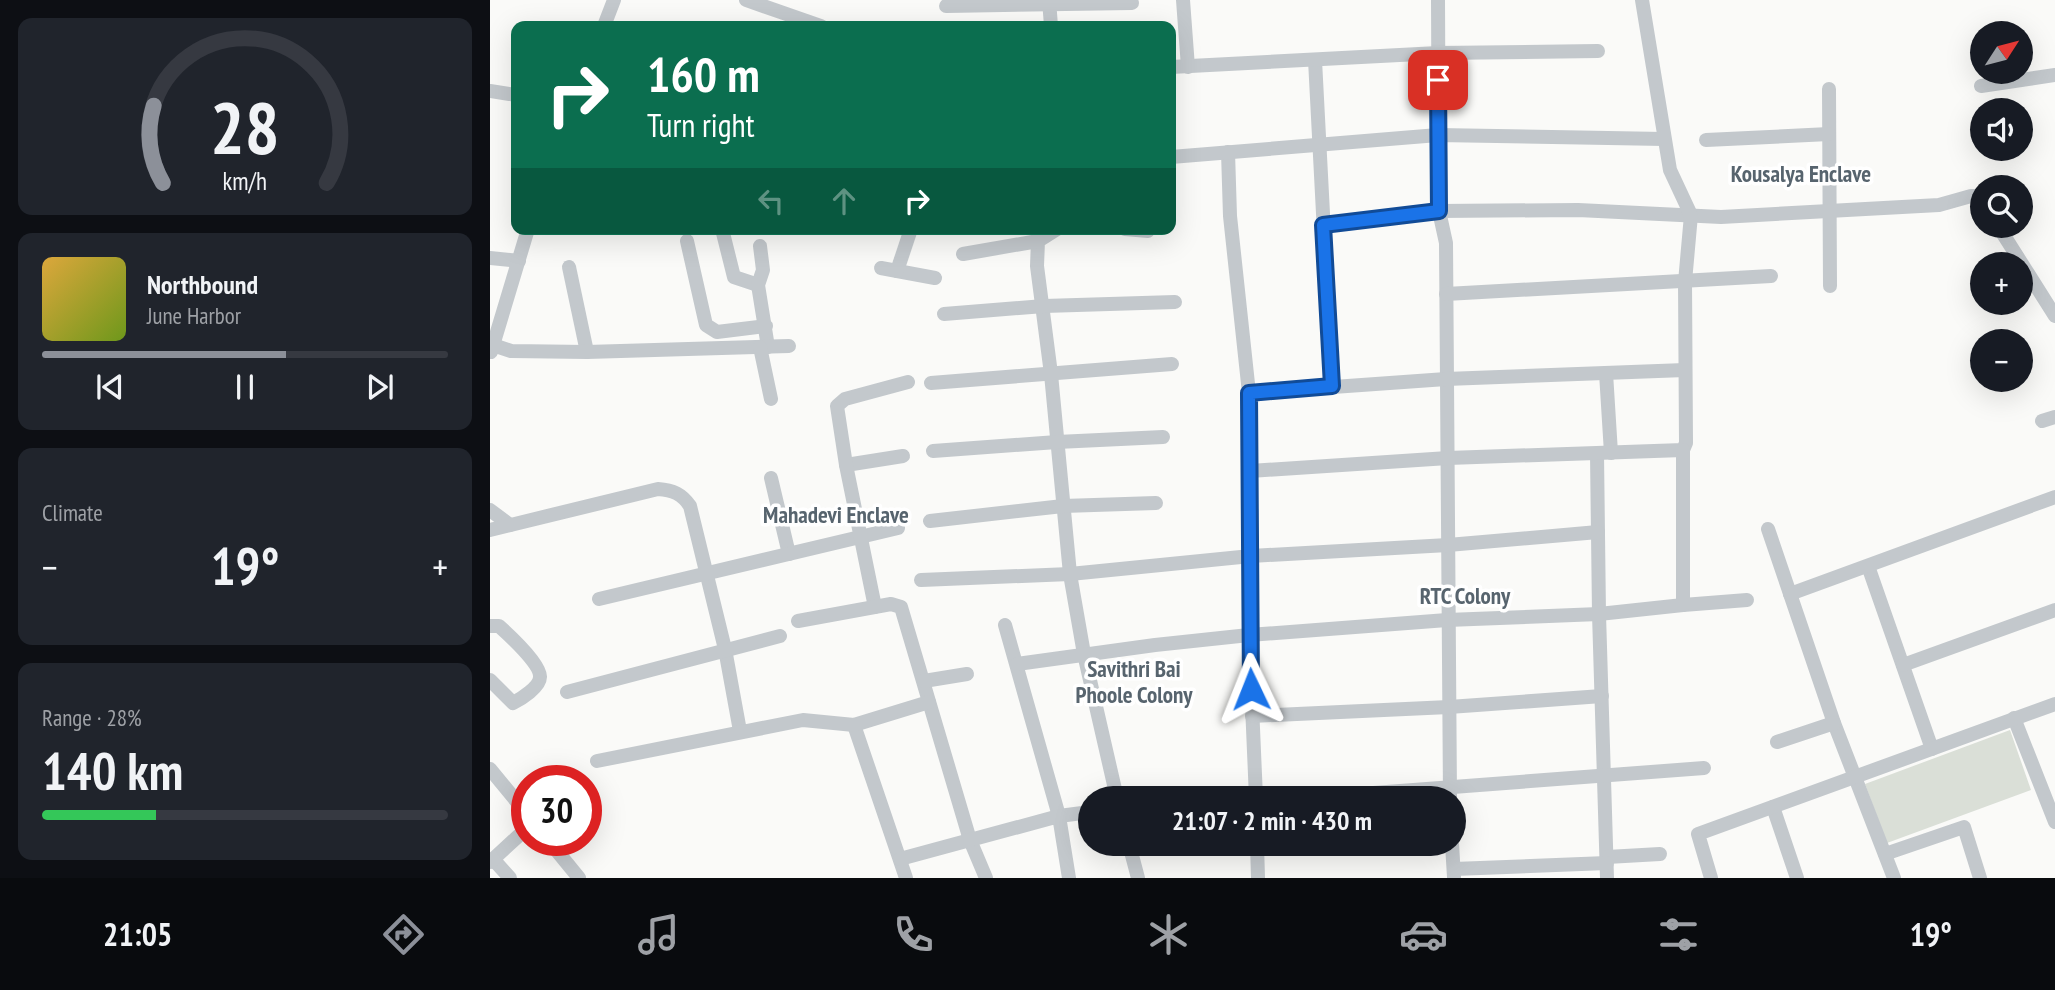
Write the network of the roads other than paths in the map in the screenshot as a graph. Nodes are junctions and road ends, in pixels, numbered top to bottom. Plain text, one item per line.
1 (614, 0) edge
2 (746, 0) edge
3 (1183, 0) edge
4 (1438, 0) edge
5 (1642, 0) edge
6 (1049, 2) edge
7 (1132, 3) dead end
8 (782, 6) edge
9 (946, 6) dead end
10 (606, 21) edge
11 (811, 21) edge
12 (1051, 21) edge
13 (1598, 51) dead end
14 (1438, 53) junction
15 (1315, 60) junction
16 (1176, 67) edge
17 (1188, 67) junction
18 (2053, 80) edge
19 (1981, 86) dead end
20 (1829, 89) dead end
21 (490, 91) edge
22 (511, 93) edge
23 (1829, 134) junction
24 (1438, 135) junction
25 (1664, 139) junction
26 (1706, 140) dead end
27 (1320, 145) junction
28 (1228, 152) junction
29 (1176, 157) edge
30 (1970, 196) edge
31 (1439, 211) junction
32 (1829, 212) junction
33 (1691, 215) junction
34 (1323, 225) junction
35 (526, 235) edge
36 (724, 235) edge
37 (909, 235) edge
38 (1048, 235) edge
39 (2006, 238) edge
40 (687, 241) dead end
41 (1038, 242) junction
42 (760, 246) dead end
43 (963, 254) dead end
44 (490, 258) edge
45 (519, 261) junction
46 (569, 267) dead end
47 (881, 268) dead end
48 (897, 271) junction
49 (1771, 276) dead end
50 (936, 278) dead end
51 (1685, 282) junction
52 (758, 285) junction
53 (1830, 286) dead end
54 (1446, 294) junction
55 (1175, 302) dead end
56 (1044, 306) junction
57 (944, 314) dead end
58 (2055, 316) edge
59 (766, 326) junction
60 (789, 346) dead end
61 (491, 347) edge
62 (764, 347) junction
63 (587, 352) junction
64 (1172, 364) dead end
65 (1685, 370) junction
66 (1606, 373) junction
67 (1051, 374) junction
68 (1446, 379) junction
69 (908, 382) dead end
70 (931, 383) dead end
71 (1332, 386) junction
72 (1249, 393) junction
73 (772, 399) dead end
74 (1163, 437) dead end
75 (1056, 442) junction
76 (1683, 450) junction
77 (933, 452) dead end
78 (1604, 454) junction
79 (903, 456) dead end
80 (1448, 458) junction
81 (845, 465) junction
82 (1250, 471) junction
83 (771, 478) dead end
84 (2055, 498) edge
85 (1156, 502) dead end
86 (1063, 506) junction
87 (490, 510) edge
88 (930, 522) dead end
89 (510, 525) junction
90 (898, 528) dead end
91 (1768, 529) dead end
92 (490, 530) edge
93 (1598, 532) junction
94 (859, 536) junction
95 (1448, 545) junction
96 (789, 554) junction
97 (1251, 556) junction
98 (1868, 566) junction
99 (706, 574) junction
100 (1069, 575) junction
101 (921, 580) dead end
102 (1790, 594) junction
103 (599, 599) dead end
104 (1747, 600) dead end
105 (1683, 604) junction
106 (875, 607) junction
107 (2055, 610) edge
108 (1599, 614) junction
109 (1447, 620) junction
110 (797, 621) dead end
111 (1005, 625) dead end
112 (490, 626) edge
113 (1249, 635) junction
114 (780, 636) dead end
115 (725, 649) junction
116 (1084, 654) junction
117 (1017, 664) junction
118 (1903, 665) junction
119 (967, 674) dead end
120 (490, 680) edge
121 (924, 681) junction
122 (566, 692) dead end
123 (1602, 695) junction
124 (929, 702) junction
125 (2055, 704) edge
126 (1449, 707) junction
127 (1251, 716) junction
128 (2014, 719) junction
129 (1834, 723) junction
130 (854, 725) junction
131 (740, 731) junction
132 (1777, 742) dead end
133 (1932, 749) junction
134 (597, 761) dead end
135 (1704, 768) dead end
136 (490, 769) edge
137 (1604, 774) junction
138 (1856, 777) junction
139 (1114, 786) edge
140 (1255, 786) edge
141 (1450, 786) edge
142 (1466, 791) edge
143 (511, 795) edge
144 (1773, 807) junction
145 (1078, 814) edge
146 (1059, 816) junction
147 (2055, 822) edge
148 (970, 840) junction
149 (511, 843) edge
150 (1660, 854) dead end
151 (1885, 854) junction
152 (561, 856) edge
153 (1132, 856) edge
154 (1257, 856) edge
155 (900, 859) junction
156 (492, 860) edge
157 (1607, 866) edge
158 (1454, 873) edge
159 (510, 878) edge
160 (579, 878) edge
161 (906, 878) edge
162 (986, 878) edge
163 (1069, 878) edge
164 (1138, 878) edge
165 (1258, 878) edge
166 (1711, 878) edge
167 (1797, 878) edge
168 (1894, 878) edge
169 (1980, 878) edge

1 - 10 street
2 - 8 street
3 - 17 street
4 - 14 street
5 - 25 street
6 - 7 street
6 - 9 street
6 - 12 street
8 - 11 street
13 - 14 street
14 - 15 street
14 - 24 street
15 - 17 street
15 - 27 street
16 - 17 street
18 - 19 street
20 - 23 street
21 - 22 street
23 - 26 street
23 - 32 street
24 - 25 street
24 - 27 street
24 - 31 street
25 - 33 street
27 - 28 street
27 - 34 street
28 - 29 street
28 - 72 street
30 - 32 street
31 - 33 street
31 - 34 street
31 - 54 street
32 - 33 street
32 - 53 street
33 - 51 street
34 - 71 street
35 - 45 street
36 - 52 street
37 - 48 street
38 - 41 street
39 - 58 street
40 - 59 street
41 - 43 street
41 - 56 street
42 - 52 street
44 - 45 street
45 - 61 street
46 - 63 street
47 - 48 street
48 - 50 street
49 - 51 street
51 - 54 street
51 - 65 street
52 - 59 street
54 - 68 street
55 - 56 street
56 - 57 street
56 - 67 street
59 - 62 street
60 - 62 street
61 - 63 street
62 - 63 street
62 - 73 street
64 - 67 street
65 - 66 street
65 - 76 street
66 - 68 street
66 - 78 street
67 - 70 street
67 - 75 street
68 - 71 street
68 - 80 street
69 - 81 street
71 - 72 street
72 - 82 street
74 - 75 street
75 - 77 street
75 - 86 street
76 - 78 street
76 - 105 street
78 - 80 street
78 - 93 street
79 - 81 street
80 - 82 street
80 - 95 street
81 - 94 street
82 - 97 street
83 - 96 street
84 - 98 street
85 - 86 street
86 - 88 street
86 - 100 street
87 - 89 street
89 - 92 street
89 - 99 street
90 - 94 street
91 - 102 street
93 - 95 street
93 - 108 street
94 - 96 street
94 - 106 street
95 - 97 street
95 - 109 street
96 - 99 street
97 - 100 street
97 - 113 street
98 - 102 street
98 - 118 street
99 - 103 street
99 - 115 street
100 - 101 street
100 - 116 street
102 - 129 street
104 - 105 street
105 - 108 street
106 - 110 street
106 - 121 street
107 - 118 street
108 - 109 street
108 - 123 street
109 - 113 street
109 - 126 street
111 - 117 street
112 - 120 street
113 - 116 street
113 - 127 street
114 - 115 street
115 - 122 street
115 - 131 street
116 - 117 street
116 - 139 street
117 - 146 street
118 - 133 street
119 - 121 street
121 - 124 street
123 - 126 street
123 - 137 street
124 - 130 street
124 - 148 street
125 - 128 street
126 - 127 street
126 - 141 street
127 - 140 street
128 - 133 street
128 - 147 street
129 - 132 street
129 - 138 street
130 - 131 street
130 - 155 street
131 - 134 street
133 - 138 street
135 - 137 street
136 - 143 street
137 - 142 street
137 - 157 street
138 - 144 street
138 - 151 street
144 - 166 street
144 - 167 street
145 - 146 street
146 - 148 street
146 - 163 street
148 - 155 street
148 - 162 street
149 - 156 street
150 - 157 street
151 - 168 street
151 - 169 street
152 - 160 street
153 - 164 street
154 - 165 street
155 - 161 street
156 - 159 street
157 - 158 street

